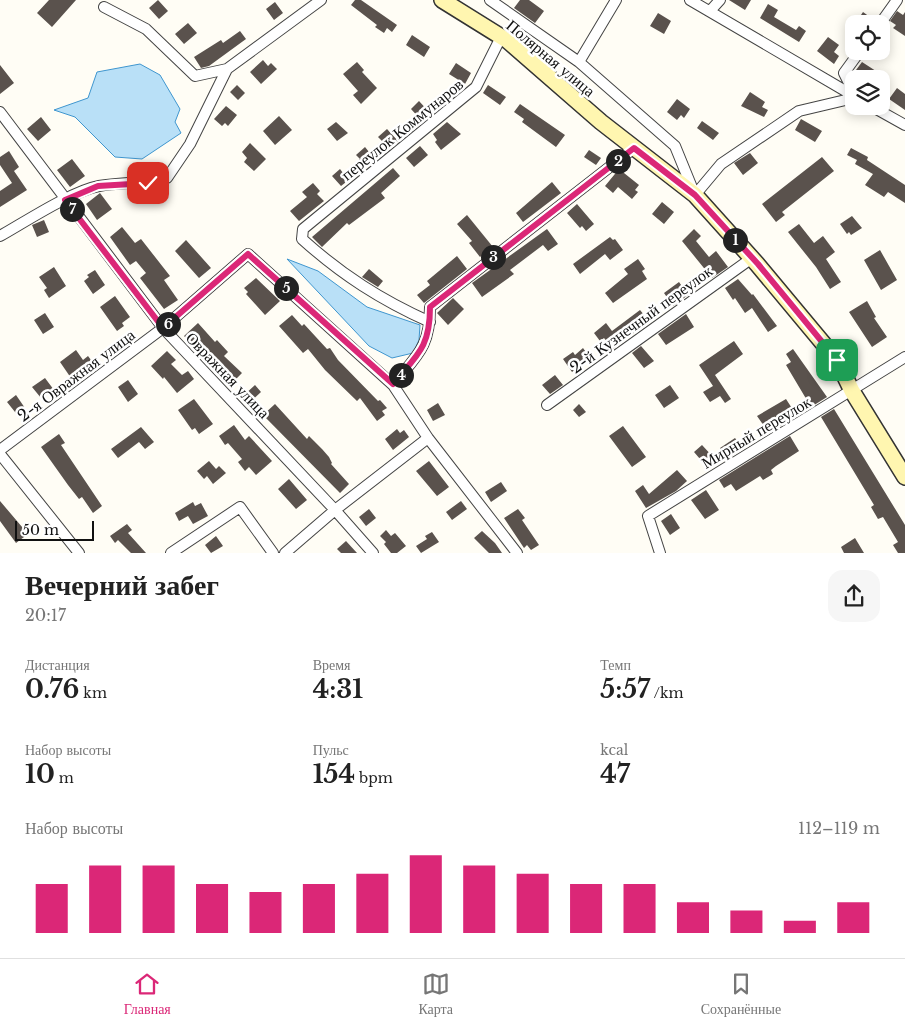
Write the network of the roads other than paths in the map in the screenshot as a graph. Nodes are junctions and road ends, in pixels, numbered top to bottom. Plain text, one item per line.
1 (322, 0) edge
2 (442, 0) edge
3 (491, 0) edge
4 (616, 0) edge
5 (690, 0) edge
6 (720, 0) edge
7 (897, 0) edge
8 (104, 7) dead end
9 (710, 11) junction
10 (886, 15) edge
11 (501, 37) junction
12 (579, 62) junction
13 (227, 69) junction
14 (845, 91) edge
15 (845, 98) edge
16 (0, 112) edge
17 (887, 115) edge
18 (905, 125) edge
19 (634, 148) junction
20 (695, 195) junction
21 (65, 200) junction
22 (0, 236) edge
23 (752, 258) junction
24 (430, 322) junction
25 (163, 328) junction
26 (905, 357) edge
27 (393, 384) junction
28 (852, 391) junction
29 (547, 405) dead end
30 (428, 438) junction
31 (0, 452) edge
32 (905, 477) edge
33 (335, 510) junction
34 (79, 553) edge
35 (171, 553) edge
36 (273, 553) edge
37 (285, 553) edge
38 (372, 553) edge
39 (517, 553) edge
40 (660, 553) edge

1 - 13 street
2 - 11 street, Полярная улица
3 - 12 street, Полярная улица
4 - 12 street, Полярная улица
5 - 9 street
6 - 9 street
7 - 10 street
8 - 13 street
9 - 14 street
11 - 19 street, Полярная улица
11 - 24 street, переулок Коммунаров
12 - 20 street
13 - 21 street
15 - 20 street
16 - 21 street, Овражная улица
17 - 18 street
19 - 20 street, Полярная улица
19 - 24 street
20 - 23 street, Полярная улица
21 - 22 street
21 - 25 street, Овражная улица
23 - 28 street, Полярная улица
23 - 29 street, 2-й Кузнечный переулок
24 - 27 street
25 - 27 street, 2-я Овражная улица
25 - 31 street, 2-я Овражная улица
25 - 33 street, Овражная улица
26 - 28 street, Мирный переулок
27 - 30 street, 2-я Овражная улица
28 - 32 street, Полярная улица
28 - 40 street, Мирный переулок
30 - 33 street
30 - 39 street, 2-я Овражная улица
31 - 34 street
33 - 37 street
33 - 38 street, Овражная улица
35 - 36 street

